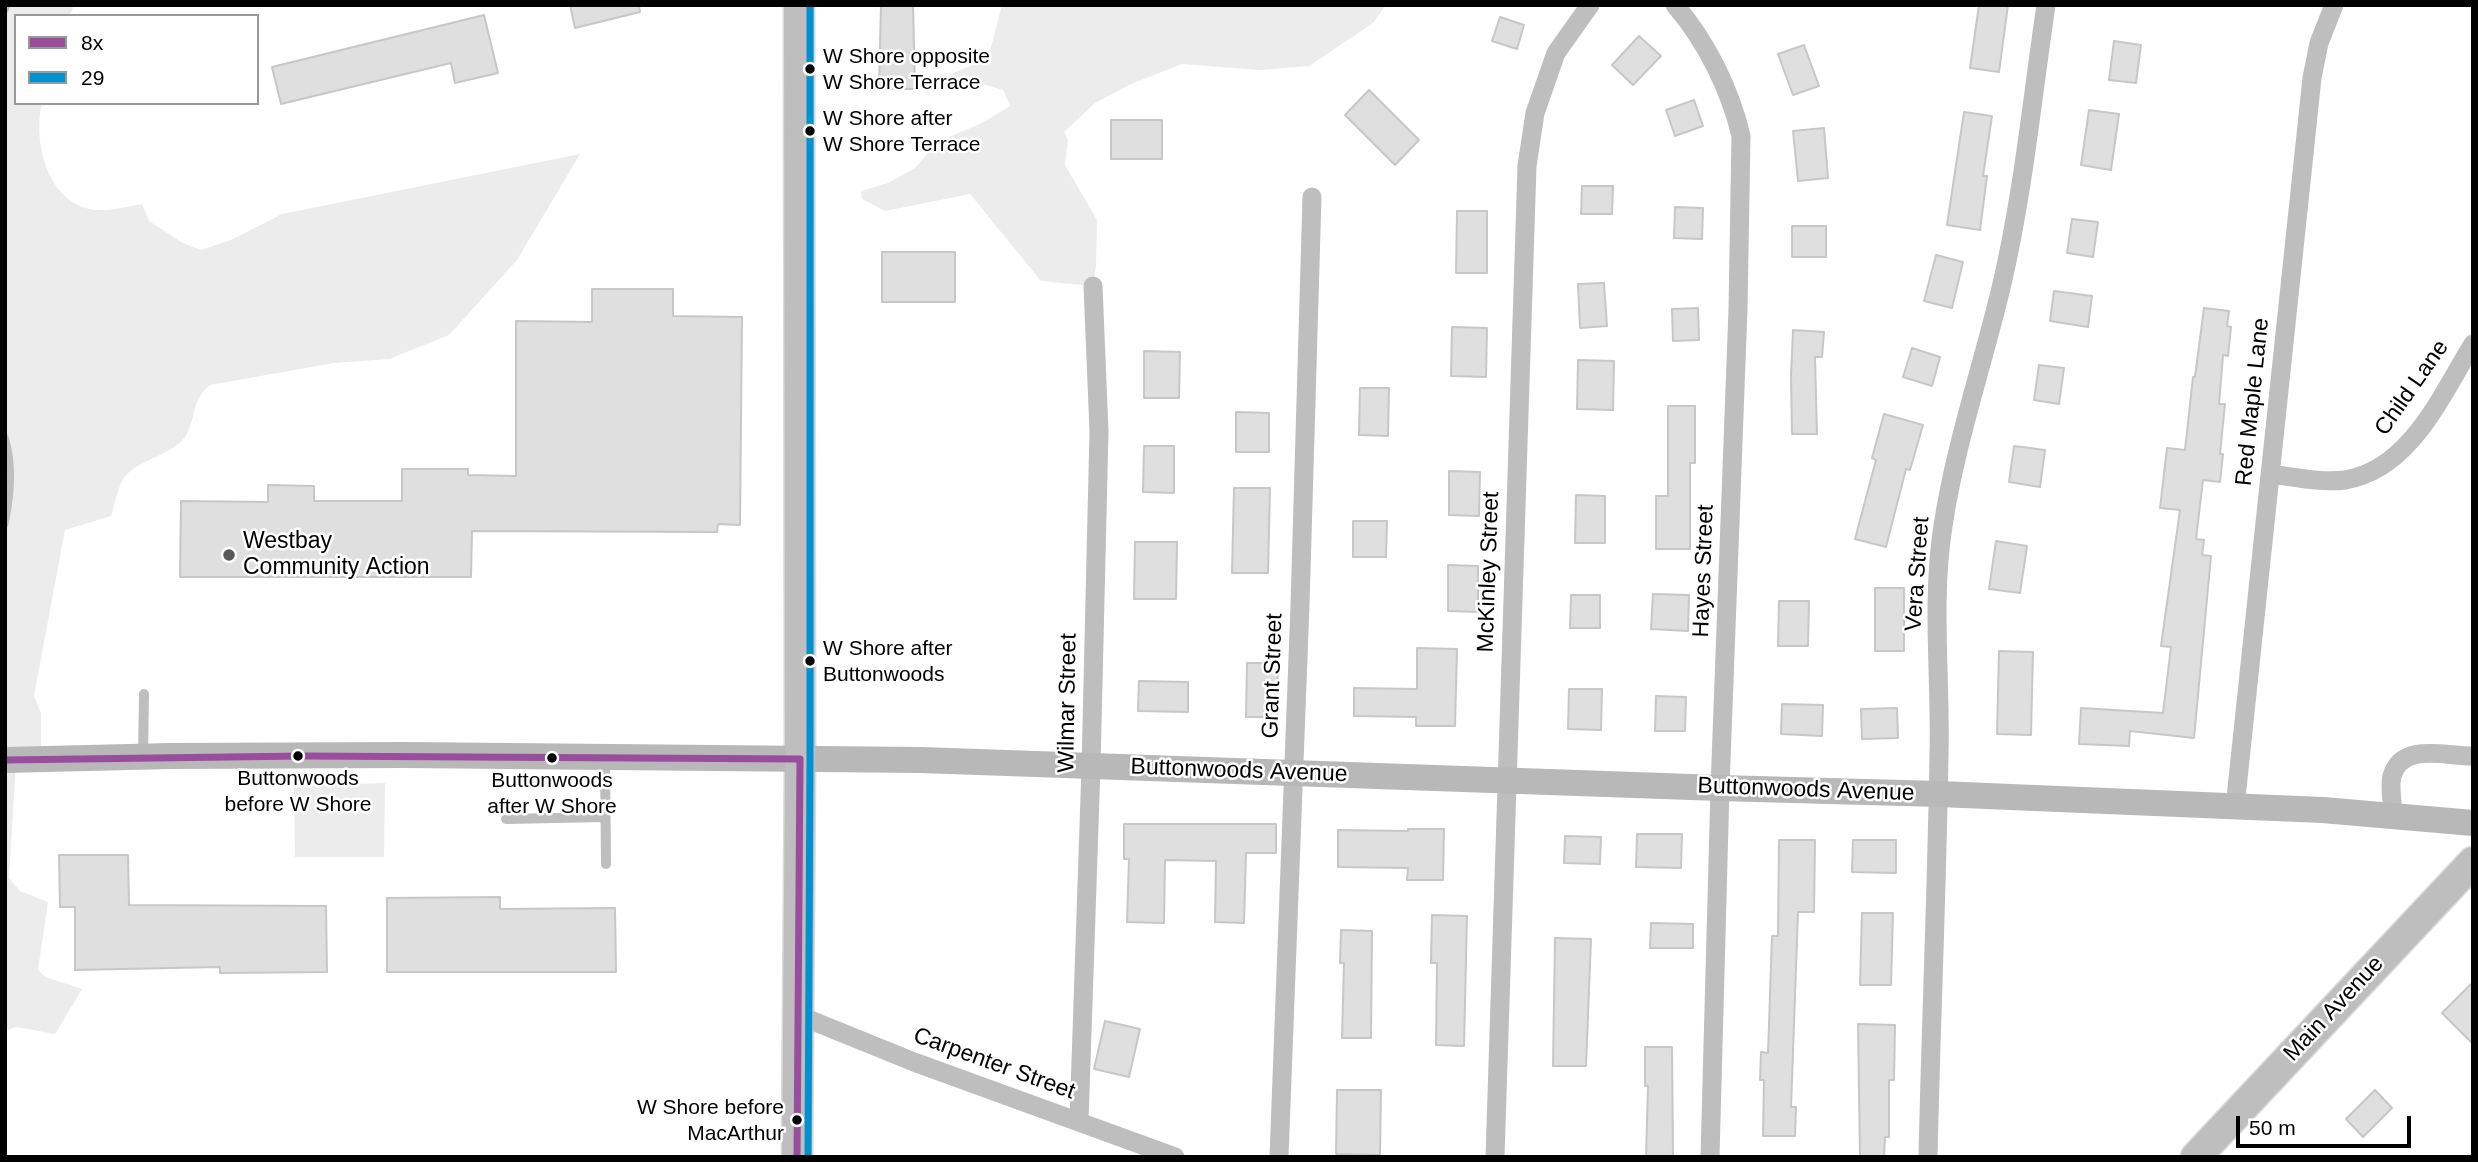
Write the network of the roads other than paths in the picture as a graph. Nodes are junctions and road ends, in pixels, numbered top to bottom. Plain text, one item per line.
1 (799, 5) edge
2 (1590, 5) edge
3 (1675, 5) edge
4 (2046, 5) edge
5 (2334, 5) edge
6 (1311, 197) dead end
7 (1093, 286) dead end
8 (2473, 344) edge
9 (2270, 474) junction
10 (144, 694) dead end
11 (2473, 755) edge
12 (143, 757) junction
13 (605, 758) junction
14 (800, 759) junction
15 (5, 760) edge
16 (1091, 766) junction
17 (1294, 773) junction
18 (1507, 780) junction
19 (1720, 788) junction
20 (1939, 794) junction
21 (2235, 807) junction
22 (2393, 816) junction
23 (605, 817) junction
24 (506, 819) dead end
25 (2473, 823) edge
26 (2473, 862) edge
27 (606, 864) dead end
28 (798, 1014) junction
29 (1079, 1121) junction
30 (797, 1157) edge
31 (1175, 1157) edge
32 (1279, 1157) edge
33 (1495, 1157) edge
34 (1710, 1157) edge
35 (1928, 1157) edge
36 (2196, 1157) edge

1 - 14 main road
2 - 18 street, McKinley Street
3 - 19 street, Hayes Street
4 - 20 street, Vera Street
5 - 9 street, Red Maple Lane
6 - 17 street, Grant Street
7 - 16 street, Wilmar Street
8 - 9 street, Child Lane
9 - 21 street, Red Maple Lane
10 - 12 lane
11 - 22 street
12 - 13 street, Buttonwoods Avenue
12 - 15 street, Buttonwoods Avenue
13 - 14 street, Buttonwoods Avenue
13 - 23 lane
14 - 16 street, Buttonwoods Avenue
14 - 28 main road
16 - 17 street, Buttonwoods Avenue
16 - 29 street, Wilmar Street
17 - 18 street, Buttonwoods Avenue
17 - 32 street, Grant Street
18 - 19 street, Buttonwoods Avenue
18 - 33 street, McKinley Street
19 - 20 street, Buttonwoods Avenue
19 - 34 street, Hayes Street
20 - 21 street, Buttonwoods Avenue
20 - 35 street, Vera Street
21 - 22 street, Buttonwoods Avenue
22 - 25 street, Buttonwoods Avenue
23 - 24 lane
23 - 27 lane
26 - 36 main road, Main Avenue
28 - 29 street, Carpenter Street
28 - 30 main road
29 - 31 street, Carpenter Street

